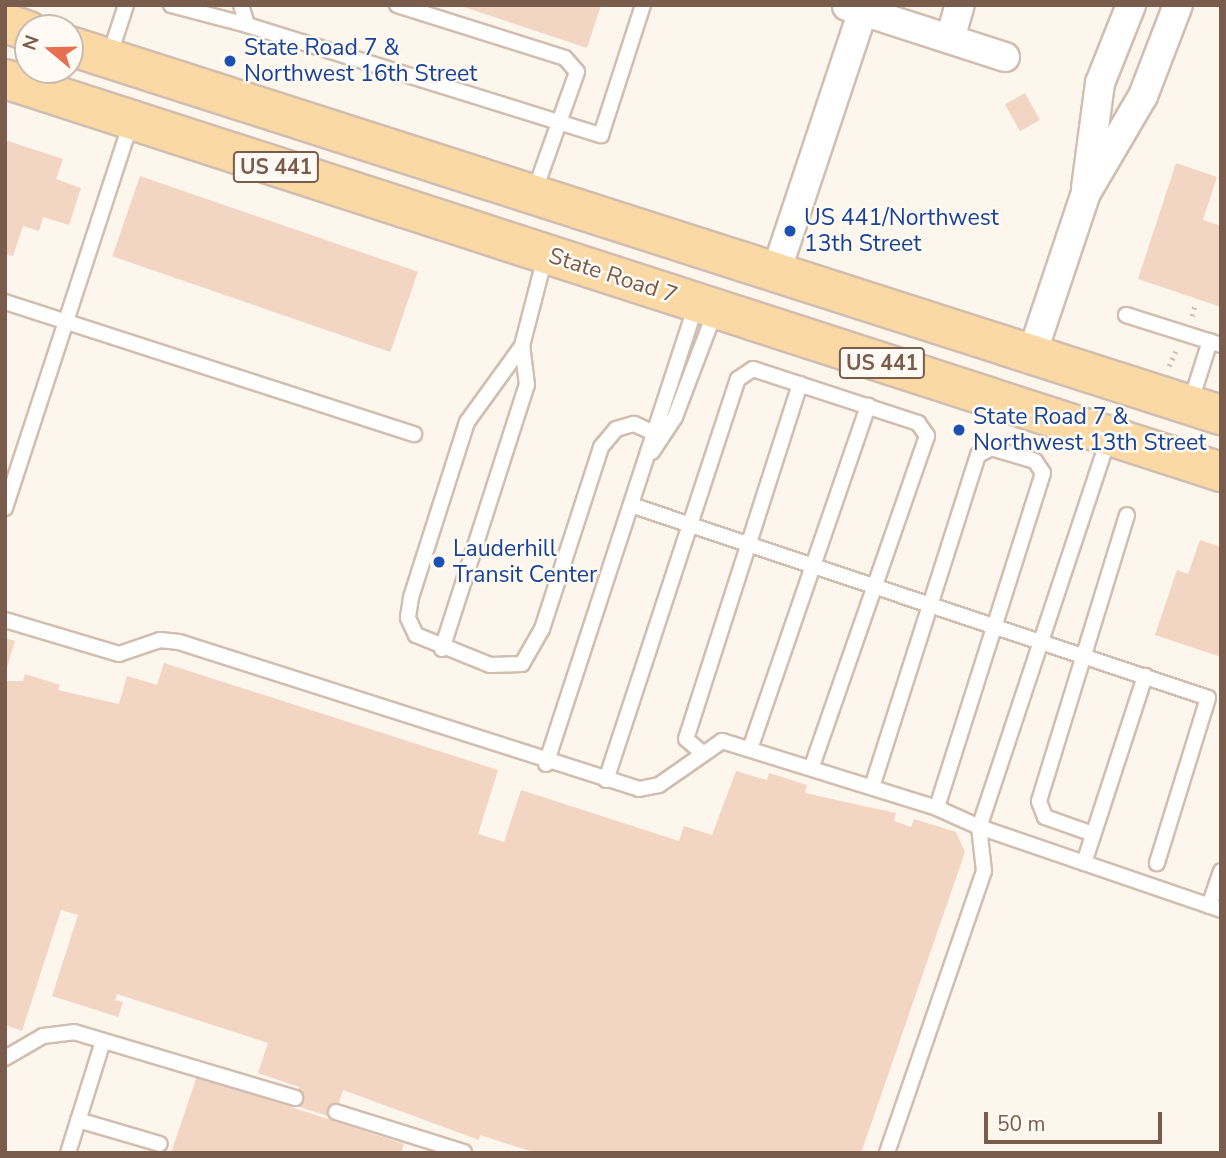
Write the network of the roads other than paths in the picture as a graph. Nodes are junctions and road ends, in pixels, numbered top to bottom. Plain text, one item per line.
1 (126, 5) edge
2 (171, 5) edge
3 (241, 5) edge
4 (397, 5) edge
5 (960, 5) edge
6 (1130, 5) edge
7 (1178, 5) edge
8 (642, 7) edge
9 (854, 8) edge
10 (247, 25) junction
11 (950, 39) junction
12 (84, 51) edge
13 (1005, 57) dead end
14 (108, 59) junction
15 (5, 79) edge
16 (132, 121) junction
17 (560, 123) junction
18 (534, 193) junction
19 (1086, 193) junction
20 (441, 220) junction
21 (546, 255) junction
22 (776, 272) junction
23 (5, 302) edge
24 (707, 306) junction
25 (1126, 315) dead end
26 (66, 322) junction
27 (1215, 343) edge
28 (522, 346) junction
29 (1031, 354) junction
30 (800, 384) junction
31 (868, 406) junction
32 (1205, 410) edge
33 (652, 432) junction
34 (414, 434) dead end
35 (1109, 437) junction
36 (649, 456) junction
37 (1221, 472) edge
38 (631, 505) junction
39 (5, 508) edge
40 (1127, 515) dead end
41 (689, 523) junction
42 (749, 543) junction
43 (815, 565) junction
44 (878, 585) junction
45 (932, 603) junction
46 (5, 620) edge
47 (995, 624) junction
48 (1042, 639) junction
49 (442, 649) junction
50 (1083, 654) junction
51 (1144, 676) junction
52 (751, 746) junction
53 (700, 751) junction
54 (546, 764) junction
55 (812, 767) junction
56 (606, 780) junction
57 (872, 786) junction
58 (937, 808) junction
59 (979, 827) junction
60 (1093, 834) junction
61 (1084, 863) junction
62 (1157, 863) dead end
63 (1221, 871) edge
64 (1215, 908) edge
65 (103, 1041) junction
66 (5, 1058) edge
67 (295, 1098) dead end
68 (336, 1112) dead end
69 (78, 1120) junction
70 (160, 1144) dead end
71 (464, 1152) edge
72 (68, 1153) edge
73 (887, 1153) edge

1 - 14 lane
2 - 10 lane
3 - 10 lane
4 - 17 lane
5 - 11 street
6 - 19 street
7 - 19 street
8 - 17 lane
9 - 11 street
9 - 22 street
10 - 17 lane
11 - 13 street
12 - 14 main road, US 441
14 - 18 main road, US 441
15 - 16 main road, State Road 7 / US 441
16 - 20 main road, State Road 7 / US 441
16 - 26 lane
17 - 18 lane
18 - 20 main road
18 - 21 main road
18 - 22 main road, US 441
19 - 29 street
20 - 21 main road, State Road 7 / US 441
21 - 24 main road, State Road 7 / US 441
21 - 28 lane
22 - 24 main road
22 - 29 main road, US 441
23 - 26 lane
24 - 33 lane
24 - 35 main road, State Road 7 / US 441
24 - 36 lane
25 - 27 lane
26 - 34 lane
26 - 39 lane
27 - 32 lane
28 - 49 lane
28 - 49 lane
29 - 32 main road, US 441
30 - 31 lane
30 - 41 lane
30 - 42 lane
31 - 43 lane
31 - 44 lane
33 - 36 lane
33 - 49 lane
35 - 37 main road, State Road 7 / US 441
35 - 48 lane
36 - 38 lane
38 - 41 lane
38 - 54 lane
40 - 50 lane
41 - 42 lane
41 - 56 lane
42 - 43 lane
42 - 53 lane
43 - 44 lane
43 - 52 lane
44 - 45 lane
44 - 55 lane
45 - 47 lane
45 - 47 lane
45 - 57 lane
46 - 54 lane
47 - 48 lane
47 - 58 lane
48 - 50 lane
48 - 59 lane
50 - 51 lane
50 - 60 lane
51 - 60 lane
51 - 62 lane
52 - 53 lane
52 - 55 lane
53 - 56 lane
54 - 56 lane
55 - 57 lane
57 - 58 lane
58 - 59 lane
59 - 61 lane
59 - 73 lane
60 - 61 lane
61 - 64 lane
63 - 64 lane
65 - 66 lane
65 - 67 lane
65 - 69 lane
68 - 71 lane
69 - 70 lane
69 - 72 lane

